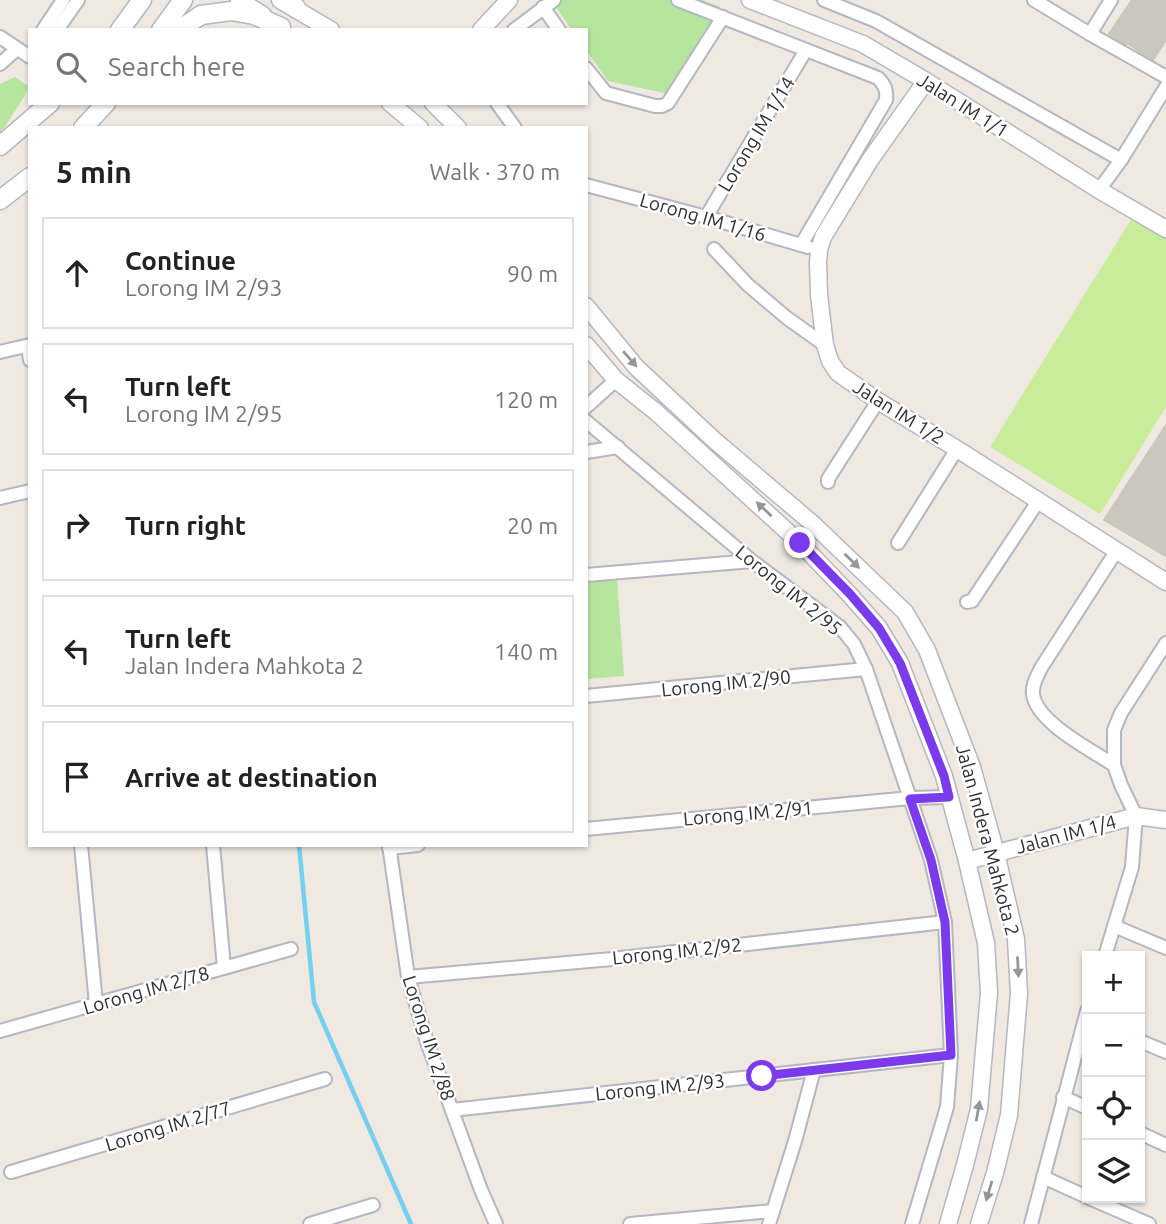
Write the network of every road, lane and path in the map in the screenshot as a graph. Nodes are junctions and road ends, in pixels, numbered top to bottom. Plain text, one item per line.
1 (63, 0) edge
2 (78, 0) edge
3 (142, 0) edge
4 (183, 0) edge
5 (239, 0) edge
6 (280, 0) edge
7 (509, 0) edge
8 (678, 0) edge
9 (750, 0) edge
10 (824, 0) edge
11 (1034, 0) edge
12 (1111, 0) edge
13 (548, 4) edge
14 (293, 5) edge
15 (723, 17) junction
16 (44, 28) edge
17 (58, 28) edge
18 (121, 28) edge
19 (162, 28) edge
20 (182, 28) edge
21 (283, 28) edge
22 (328, 28) edge
23 (483, 28) edge
24 (516, 28) edge
25 (558, 28) edge
26 (1090, 34) junction
27 (0, 37) edge
28 (806, 50) junction
29 (26, 52) edge
30 (0, 64) edge
31 (588, 70) edge
32 (1166, 77) edge
33 (926, 81) junction
34 (1166, 87) edge
35 (49, 105) edge
36 (104, 105) edge
37 (392, 105) edge
38 (435, 105) edge
39 (498, 105) edge
40 (85, 126) edge
41 (418, 126) edge
42 (456, 126) edge
43 (513, 126) edge
44 (0, 145) edge
45 (1122, 160) junction
46 (28, 179) edge
47 (588, 186) edge
48 (1098, 190) junction
49 (0, 200) edge
50 (706, 217) junction
51 (1166, 229) edge
52 (801, 245) junction
53 (714, 249) dead end
54 (819, 250) junction
55 (588, 308) edge
56 (28, 345) edge
57 (825, 345) junction
58 (588, 347) edge
59 (0, 352) edge
60 (616, 380) junction
61 (878, 401) junction
62 (588, 405) edge
63 (588, 423) edge
64 (618, 447) junction
65 (957, 449) junction
66 (588, 452) edge
67 (828, 482) dead end
68 (28, 491) edge
69 (0, 498) edge
70 (1039, 500) junction
71 (898, 543) dead end
72 (1117, 550) junction
73 (752, 561) junction
74 (588, 575) edge
75 (1166, 582) edge
76 (967, 603) dead end
77 (1166, 643) edge
78 (866, 669) junction
79 (588, 696) edge
80 (1114, 765) junction
81 (949, 797) junction
82 (910, 799) junction
83 (1136, 816) junction
84 (1166, 820) edge
85 (588, 829) edge
86 (81, 847) edge
87 (213, 847) edge
88 (389, 847) edge
89 (996, 853) junction
90 (967, 862) junction
91 (945, 922) junction
92 (1114, 926) junction
93 (1166, 948) edge
94 (291, 949) dead end
95 (1106, 951) edge
96 (225, 968) junction
97 (408, 977) junction
98 (96, 1004) junction
99 (0, 1031) edge
100 (1082, 1033) edge
101 (1145, 1043) edge
102 (1166, 1052) edge
103 (951, 1055) junction
104 (814, 1070) junction
105 (325, 1079) dead end
106 (1063, 1097) junction
107 (1082, 1106) edge
108 (452, 1110) junction
109 (1145, 1135) edge
110 (1166, 1145) edge
111 (11, 1172) dead end
112 (1043, 1177) junction
113 (1082, 1194) edge
114 (1102, 1203) edge
115 (373, 1205) dead end
116 (771, 1218) edge
117 (314, 1223) edge
118 (496, 1224) edge
119 (629, 1224) edge
120 (912, 1224) edge
121 (947, 1224) edge
122 (979, 1224) edge
123 (1031, 1224) edge
124 (1149, 1224) edge

1 - 16 street
2 - 17 street
3 - 18 main road
4 - 19 main road
5 - 21 street
6 - 14 street
7 - 23 street
8 - 15 street
9 - 33 street, Jalan IM 1/1
10 - 45 street, Jalan IM 1/1
11 - 26 street
12 - 26 street
13 - 24 street
13 - 25 street
14 - 22 street
15 - 28 street
15 - 31 street
20 - 21 main road
26 - 32 street
27 - 29 street
28 - 50 street, Lorong IM 1/14
28 - 52 street
29 - 30 street
33 - 48 street, Jalan IM 1/1
33 - 54 street, Jalan IM 1/2
34 - 45 street
35 - 44 main road
36 - 40 main road
37 - 41 street
38 - 42 street
39 - 43 street
45 - 48 street
46 - 49 main road
47 - 50 street, Lorong IM 1/16
48 - 51 street, Jalan IM 1/1
50 - 52 street, Lorong IM 1/16
52 - 54 street, Lorong IM 1/16
53 - 57 street
54 - 57 street, Jalan IM 1/2
55 -> 89 street, Jalan Indera Mahkota 2
56 - 59 street
57 - 61 street, Jalan IM 1/2
58 - 60 street, Jalan Indera Mahkota 2
60 - 62 street
81 -> 60 street, Jalan Indera Mahkota 2
61 - 65 street, Jalan IM 1/2
61 - 67 street
63 - 64 street, Lorong IM 2/95
64 - 66 street
64 - 73 street, Lorong IM 2/95
65 - 70 street, Jalan IM 1/2
65 - 71 street
68 - 69 street
70 - 72 street, Jalan IM 1/2
70 - 76 street
72 - 75 street, Jalan IM 1/2
72 - 80 street
73 - 74 street
73 - 78 street, Lorong IM 2/95
77 - 80 street
78 - 79 street, Lorong IM 2/90
78 - 82 street, Lorong IM 2/95
80 - 83 street
81 - 82 street, Lorong IM 2/91
81 - 90 street, Jalan Indera Mahkota 2
82 - 85 street, Lorong IM 2/91
82 - 91 street, Lorong IM 2/95
83 - 84 street, Jalan IM 1/4
83 - 89 street, Jalan IM 1/4
83 - 92 street
86 - 98 street
87 - 96 street
88 - 97 street, Lorong IM 2/88
89 - 90 street, Jalan IM 1/4
89 -> 122 street, Jalan Indera Mahkota 2
121 -> 90 street, Jalan Indera Mahkota 2
91 - 97 street, Lorong IM 2/92
91 - 103 street, Lorong IM 2/95
92 - 93 street
92 - 95 street
94 - 96 street, Lorong IM 2/78
96 - 98 street, Lorong IM 2/78
97 - 108 street, Lorong IM 2/88
98 - 99 street, Lorong IM 2/78
100 - 106 street
101 - 102 street
103 - 104 street, Lorong IM 2/93
103 - 120 street, Lorong IM 2/95
104 - 108 street, Lorong IM 2/93
104 - 116 street
105 - 111 street, Lorong IM 2/77
106 - 107 street
106 - 112 street
108 - 118 street, Lorong IM 2/88
109 - 110 street
112 - 113 street
112 - 123 street
114 - 124 street
115 - 117 street
116 - 119 street

